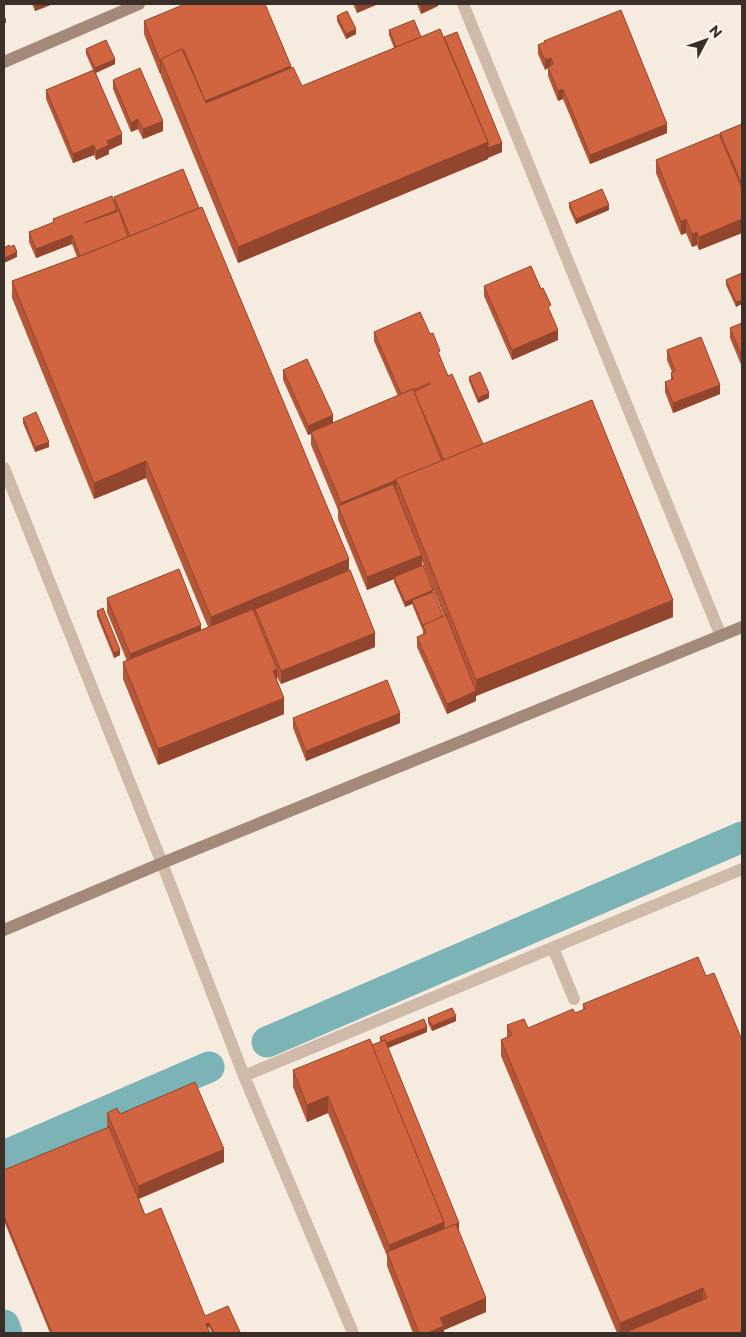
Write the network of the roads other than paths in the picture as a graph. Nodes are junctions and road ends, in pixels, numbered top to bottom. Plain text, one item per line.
1 (139, 4) edge
2 (463, 4) edge
3 (4, 62) edge
4 (4, 468) edge
5 (742, 627) edge
6 (721, 636) junction
7 (162, 863) junction
8 (742, 869) edge
9 (4, 930) edge
10 (553, 948) junction
11 (574, 999) dead end
12 (244, 1076) junction
13 (353, 1333) edge

1 - 3 street
2 - 6 street
4 - 7 street
5 - 6 street
6 - 7 street
7 - 9 street
7 - 12 street
8 - 10 street
10 - 11 street
10 - 12 street
12 - 13 street

